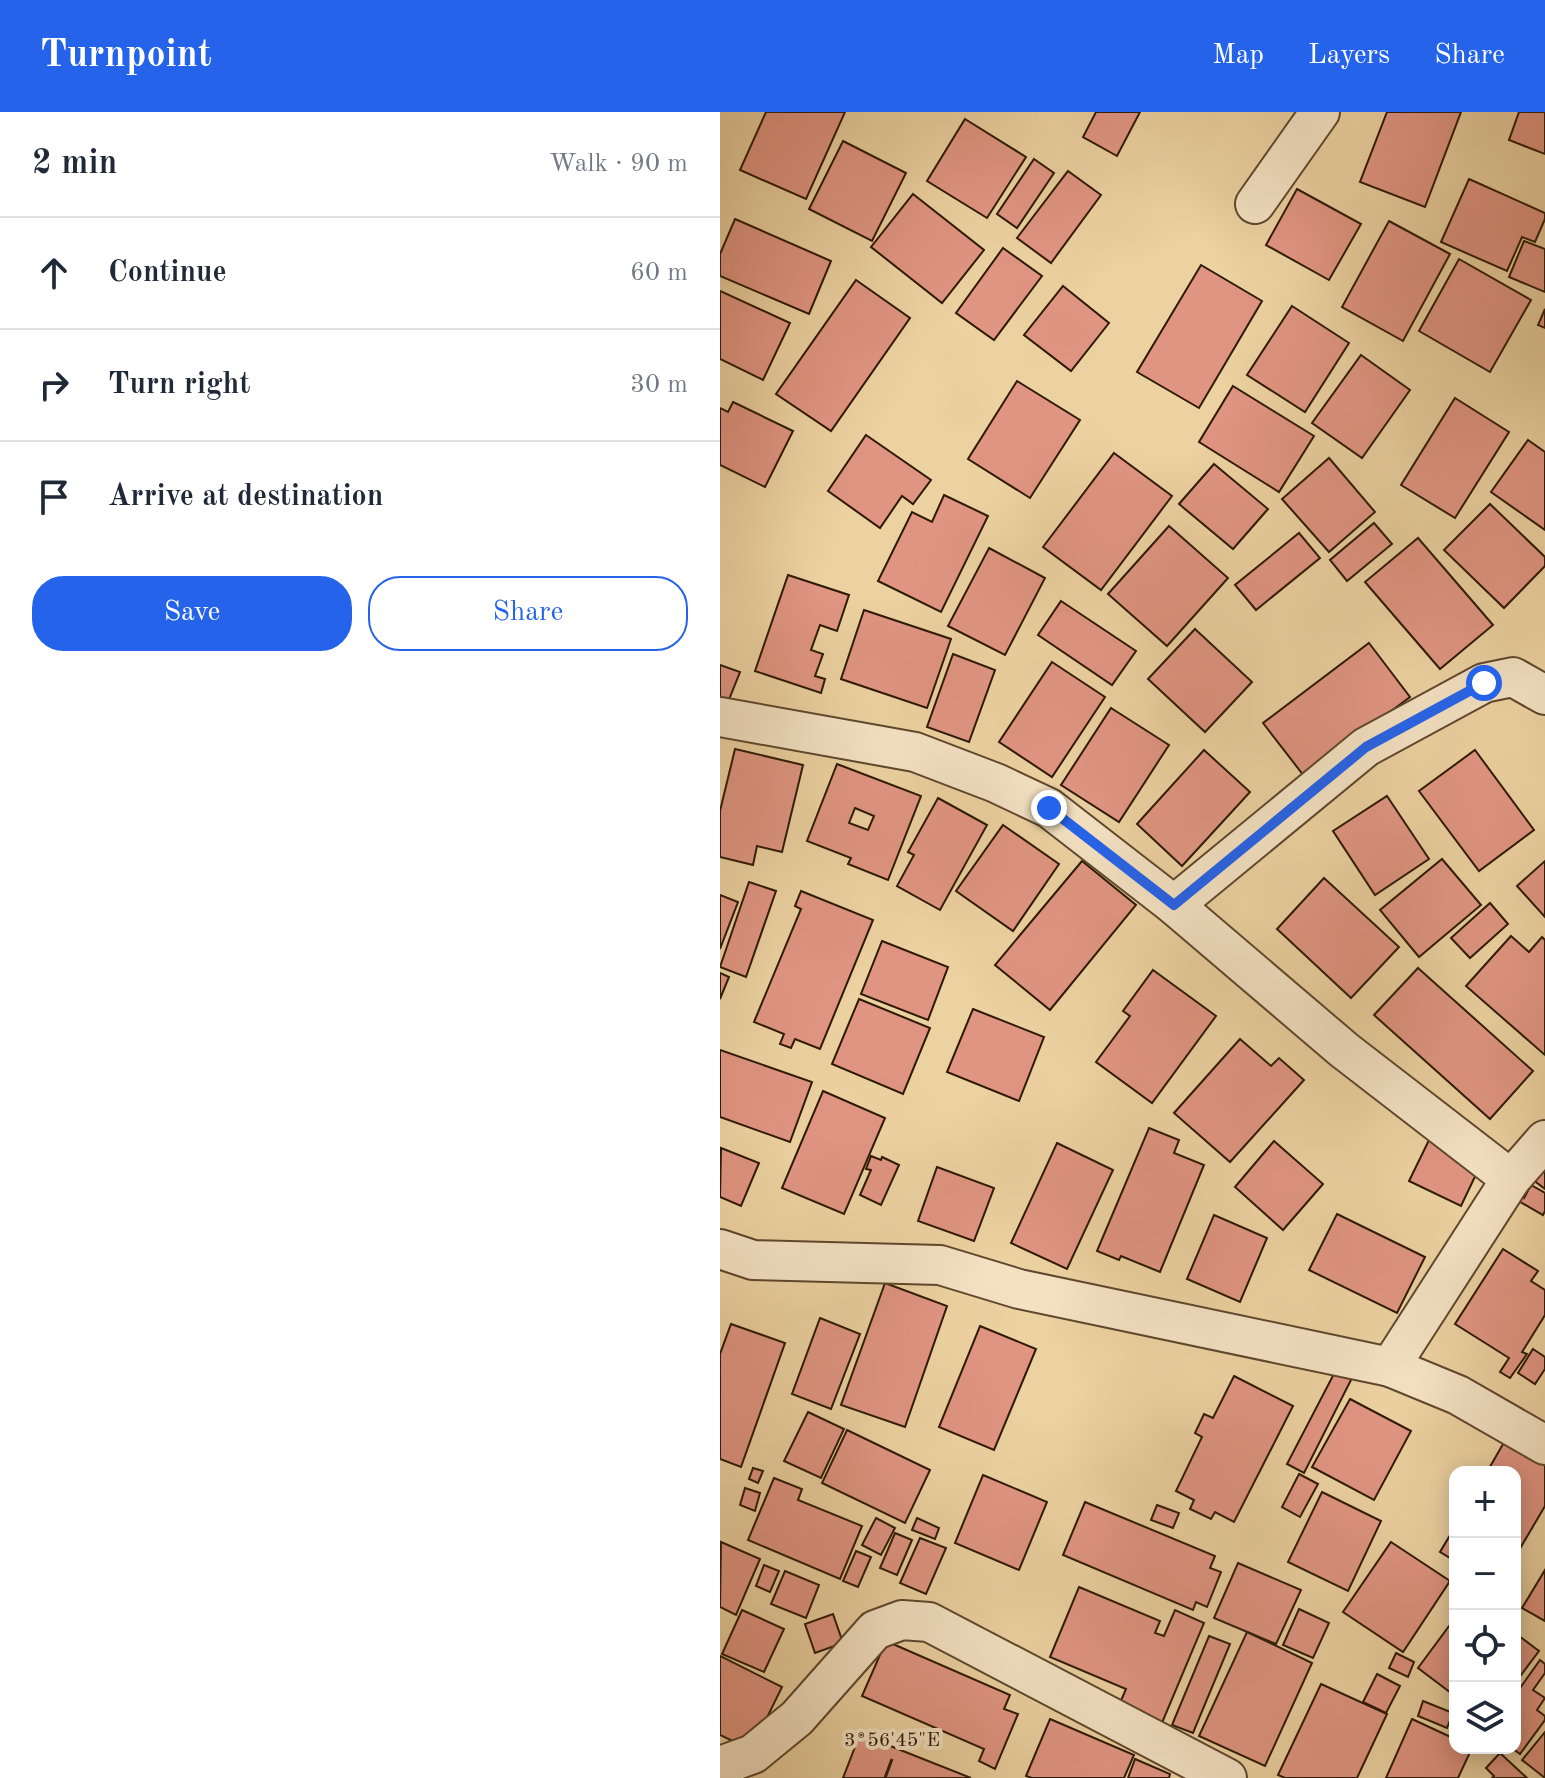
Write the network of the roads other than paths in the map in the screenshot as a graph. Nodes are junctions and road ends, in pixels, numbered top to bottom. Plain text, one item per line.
1 (1320, 112) edge
2 (1255, 204) dead end
3 (1545, 695) edge
4 (720, 717) edge
5 (1174, 905) junction
6 (1545, 1140) edge
7 (1511, 1179) junction
8 (720, 1249) edge
9 (1390, 1367) junction
10 (1545, 1445) edge
11 (720, 1766) edge
12 (1227, 1778) edge

1 - 2 street
3 - 5 street
4 - 5 street
5 - 7 street
6 - 7 street
7 - 9 street
8 - 9 street
9 - 10 street
11 - 12 street

